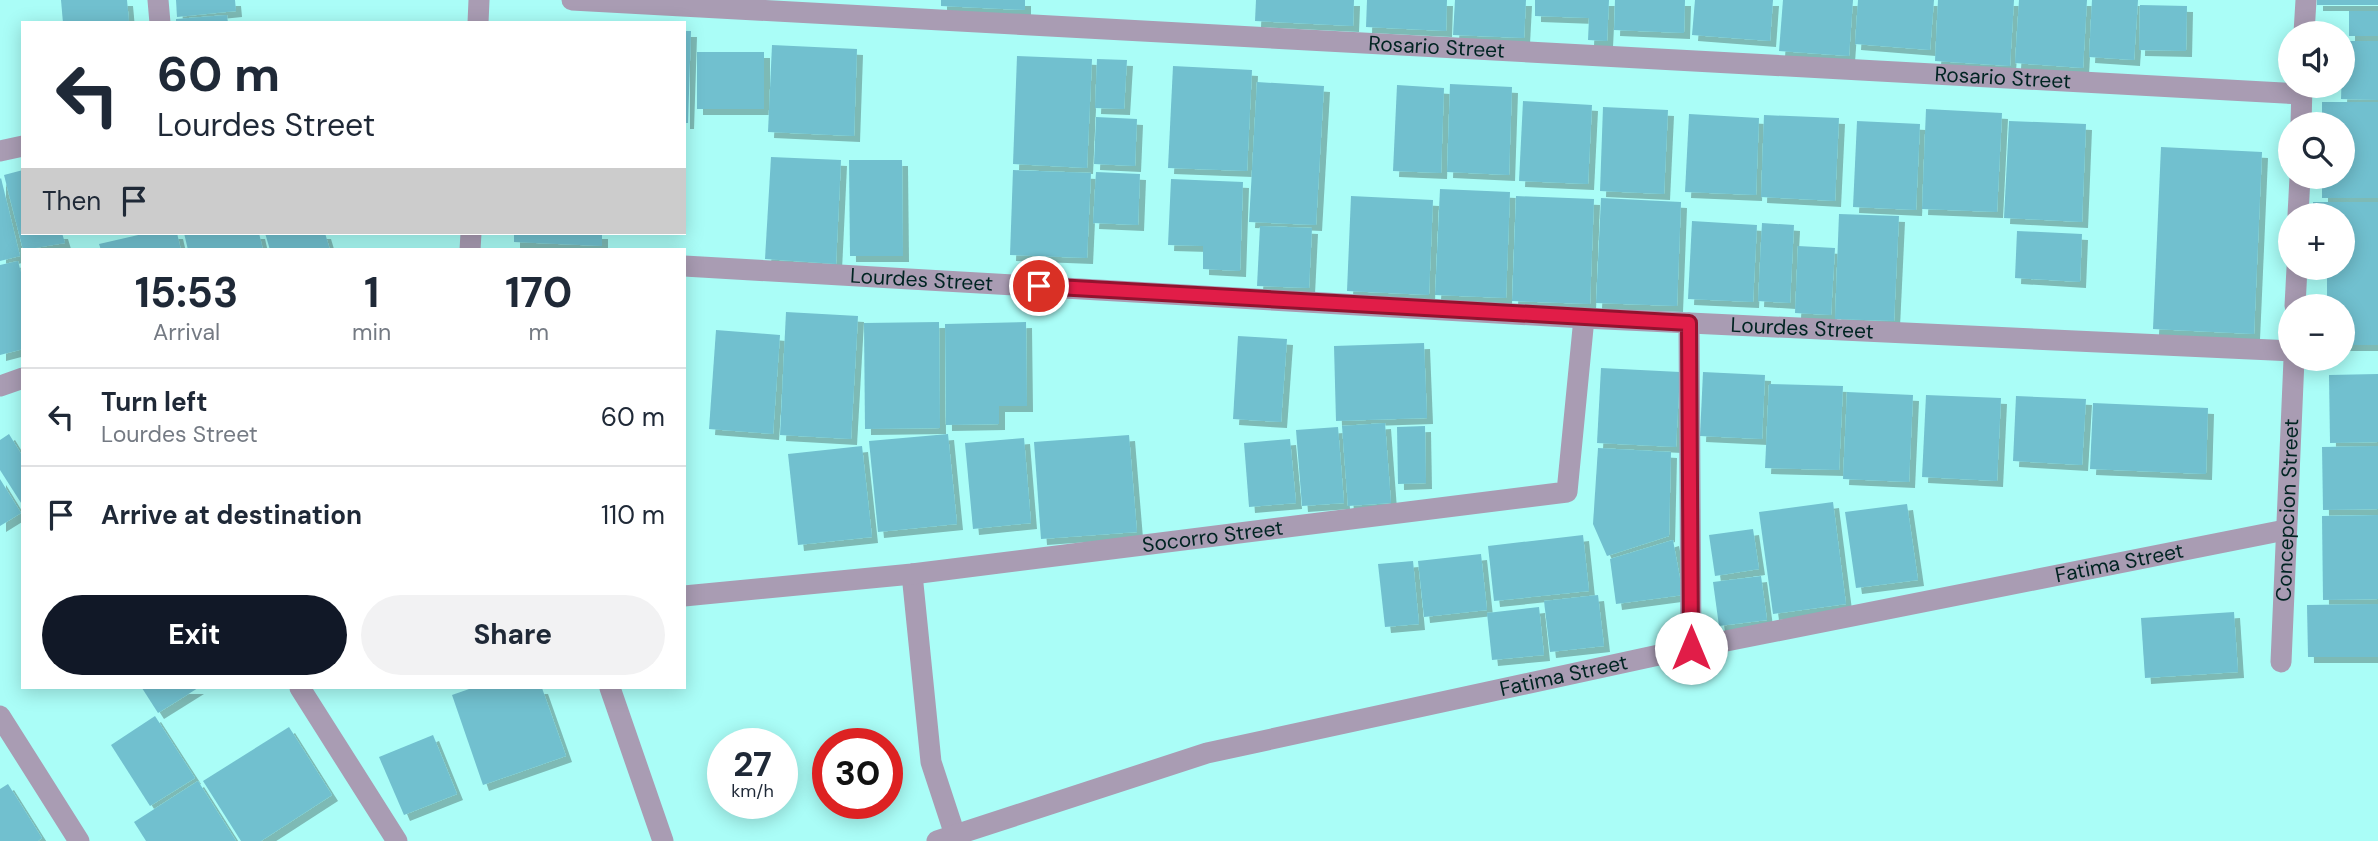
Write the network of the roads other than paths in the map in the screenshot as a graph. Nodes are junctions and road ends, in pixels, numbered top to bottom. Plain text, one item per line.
1 (158, 0) edge
2 (479, 0) edge
3 (572, 0) edge
4 (2306, 0) edge
5 (160, 21) edge
6 (478, 21) edge
7 (2305, 21) edge
8 (2278, 89) edge
9 (21, 146) edge
10 (0, 151) edge
11 (686, 266) edge
12 (1584, 318) junction
13 (1689, 323) junction
14 (2278, 350) edge
15 (2293, 371) edge
16 (21, 379) edge
17 (0, 386) edge
18 (2285, 530) junction
19 (912, 573) junction
20 (686, 596) edge
21 (1691, 648) junction
22 (2281, 662) dead end
23 (301, 689) edge
24 (610, 689) edge
25 (0, 716) edge
26 (946, 838) edge
27 (79, 841) edge
28 (397, 841) edge
29 (663, 841) edge

1 - 5 street
2 - 6 street
3 - 8 street, Rosario Street
4 - 7 street
9 - 10 street
11 - 12 street, Lourdes Street
12 - 13 street, Lourdes Street
12 - 19 street, Socorro Street
13 - 14 street, Lourdes Street
13 - 21 street
15 - 18 street, Concepcion Street
16 - 17 street
18 - 21 street, Fatima Street
18 - 22 street, Concepcion Street
19 - 20 street, Socorro Street
19 - 26 street
21 - 26 street, Fatima Street
23 - 28 street
24 - 29 street
25 - 27 street

